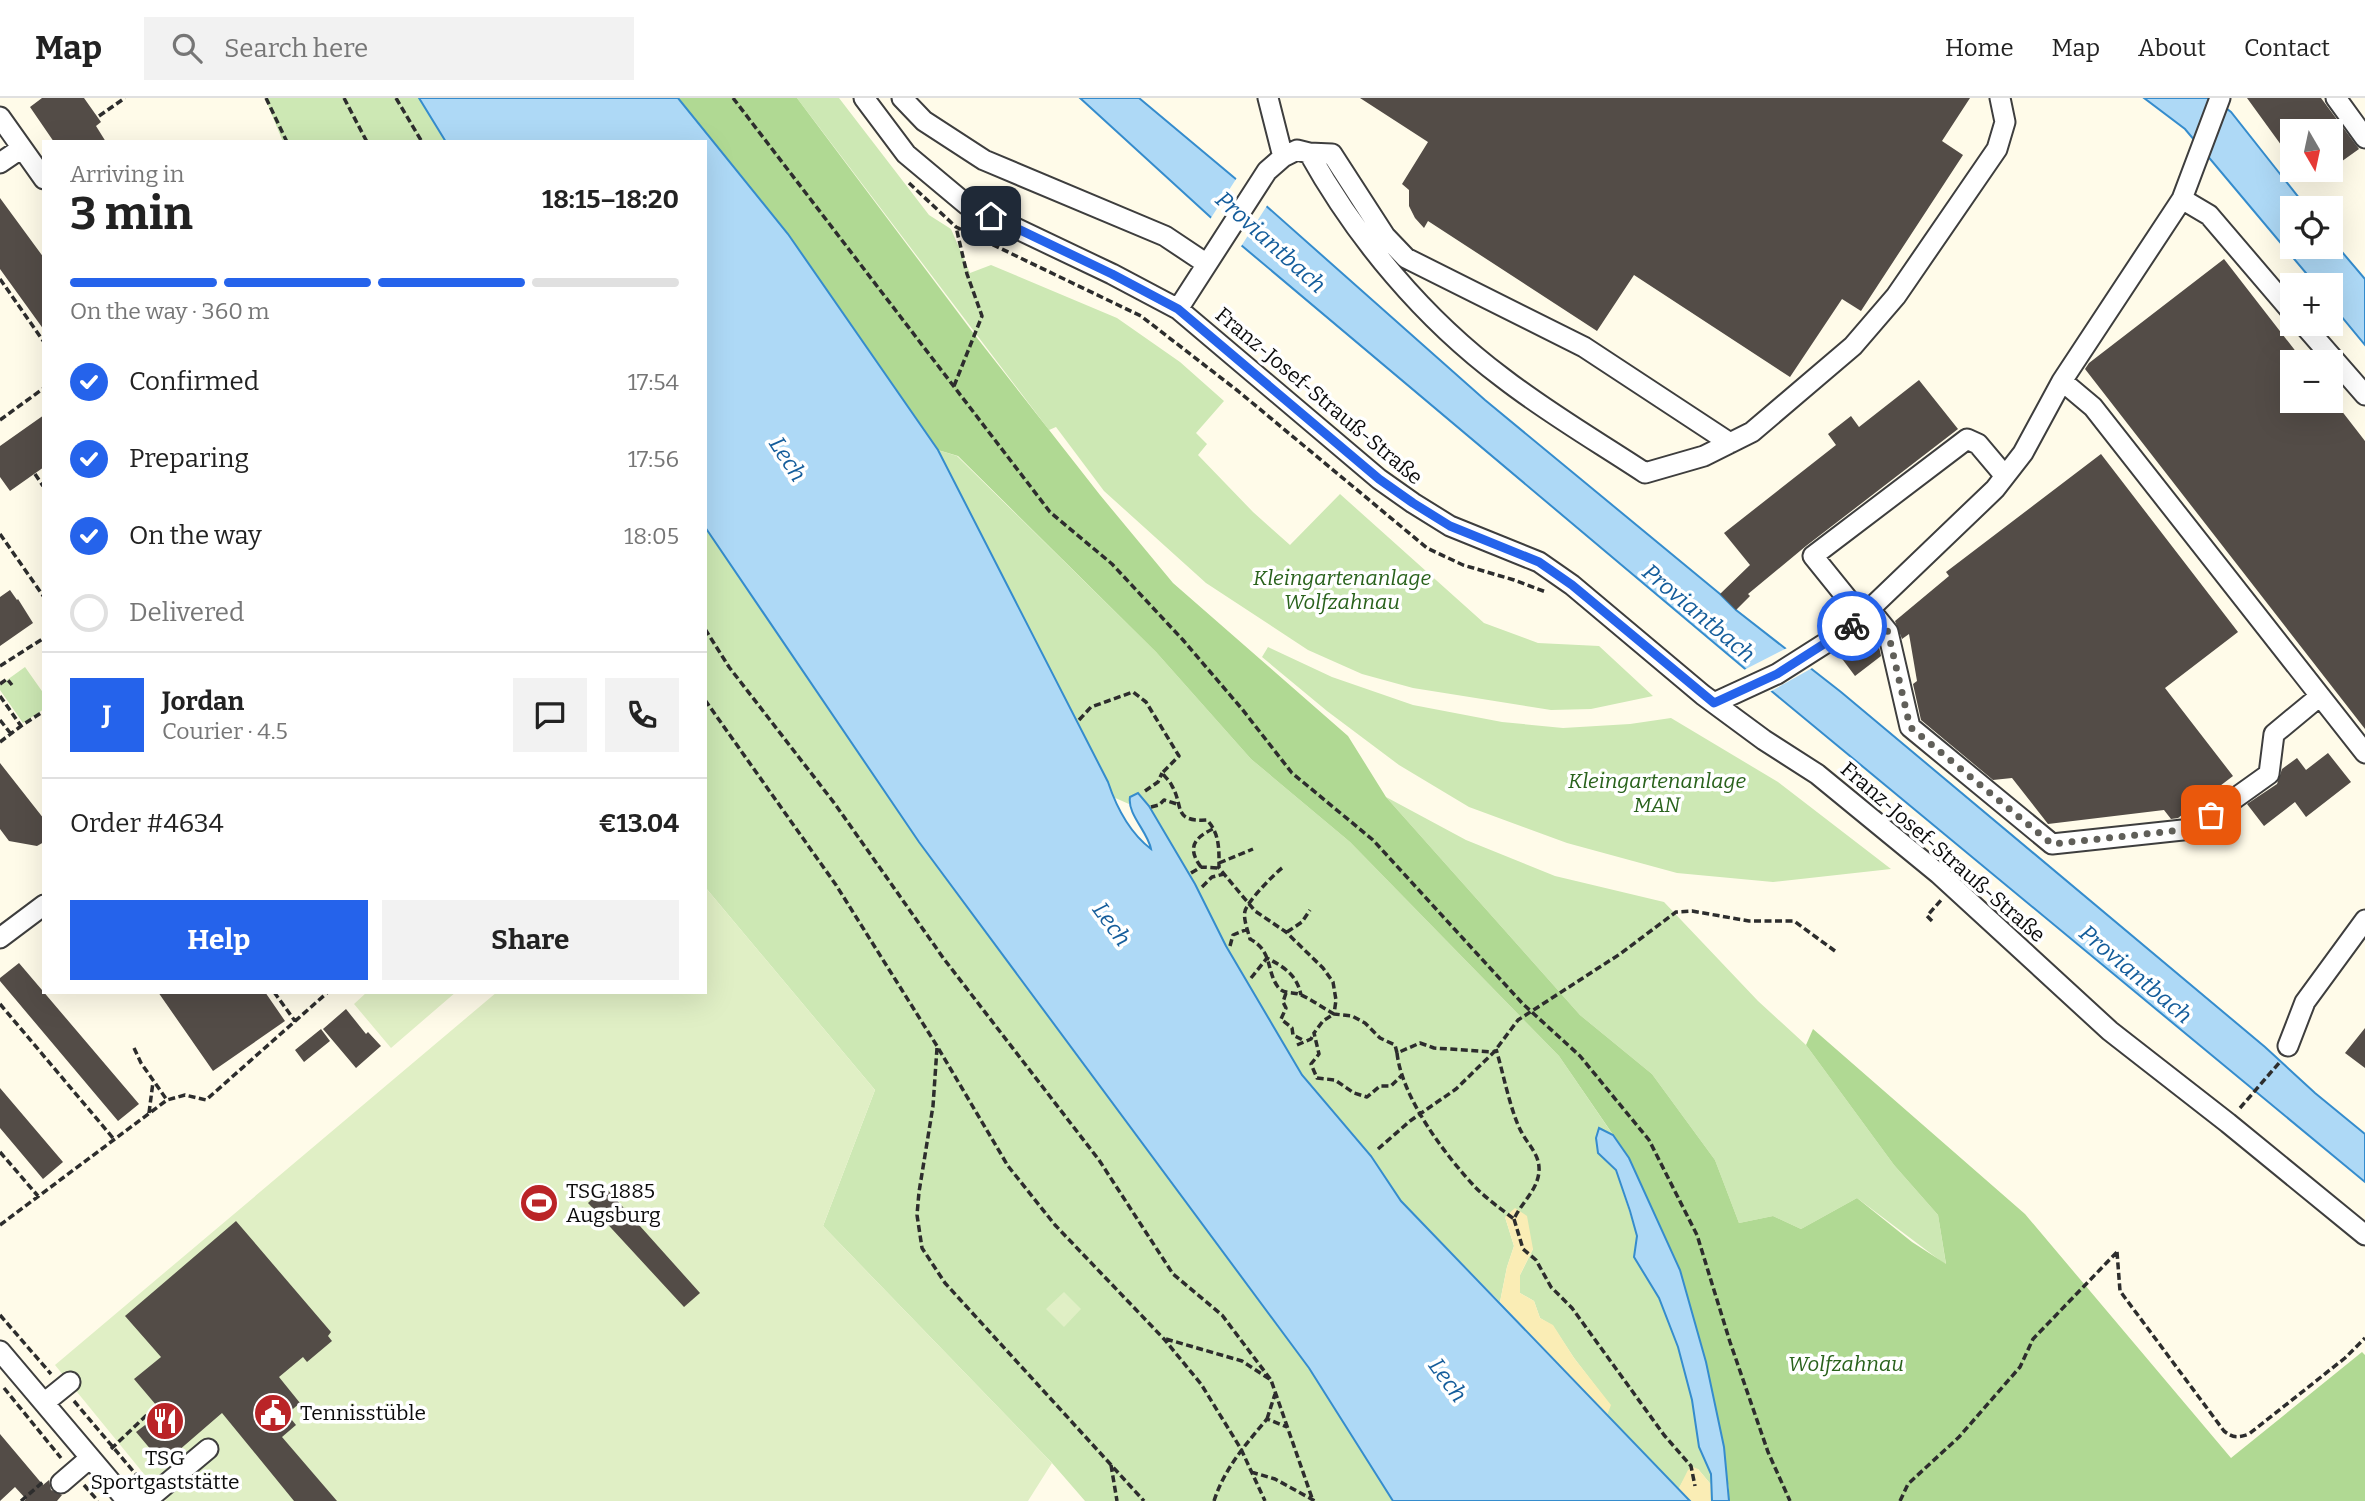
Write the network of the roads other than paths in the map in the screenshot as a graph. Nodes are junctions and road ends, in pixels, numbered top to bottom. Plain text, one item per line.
1 (864, 98) edge
2 (902, 98) edge
3 (1268, 98) edge
4 (2000, 98) edge
5 (2220, 98) edge
6 (2336, 98) edge
7 (0, 117) edge
8 (2365, 138) edge
9 (22, 148) junction
10 (1309, 153) junction
11 (1283, 157) junction
12 (0, 163) edge
13 (42, 176) edge
14 (2182, 199) junction
15 (1211, 258) junction
16 (2280, 298) edge
17 (1178, 309) junction
18 (2313, 336) edge
19 (2062, 381) junction
20 (2365, 395) edge
21 (1730, 443) junction
22 (2005, 476) junction
23 (1867, 614) junction
24 (2320, 695) junction
25 (1714, 703) junction
26 (2365, 753) edge
27 (42, 906) edge
28 (2365, 920) edge
29 (0, 938) edge
30 (2285, 1053) road end
31 (2365, 1235) edge
32 (0, 1352) edge
33 (66, 1385) road end
34 (44, 1403) junction
35 (208, 1449) dead end
36 (93, 1460) junction
37 (67, 1478) road end
38 (126, 1500) edge

1 - 17 street, Franz-Josef-Strauß-Straße
2 - 15 street
3 - 11 street
4 - 21 street
5 - 14 street
6 - 8 street
7 - 9 street
9 - 12 street
9 - 13 street
10 - 11 street
10 - 21 street
10 - 21 street
11 - 15 street
14 - 16 street
14 - 19 street
15 - 17 street
17 - 25 street, Franz-Josef-Strauß-Straße
18 - 20 street
19 - 22 street
19 - 24 street
22 - 23 street
22 - 23 street
23 - 24 street
23 - 25 street
24 - 26 street
25 - 31 street, Franz-Josef-Strauß-Straße
27 - 29 street
28 - 30 street
32 - 34 street
33 - 34 street
34 - 36 street
35 - 38 street
36 - 37 street
36 - 38 street

